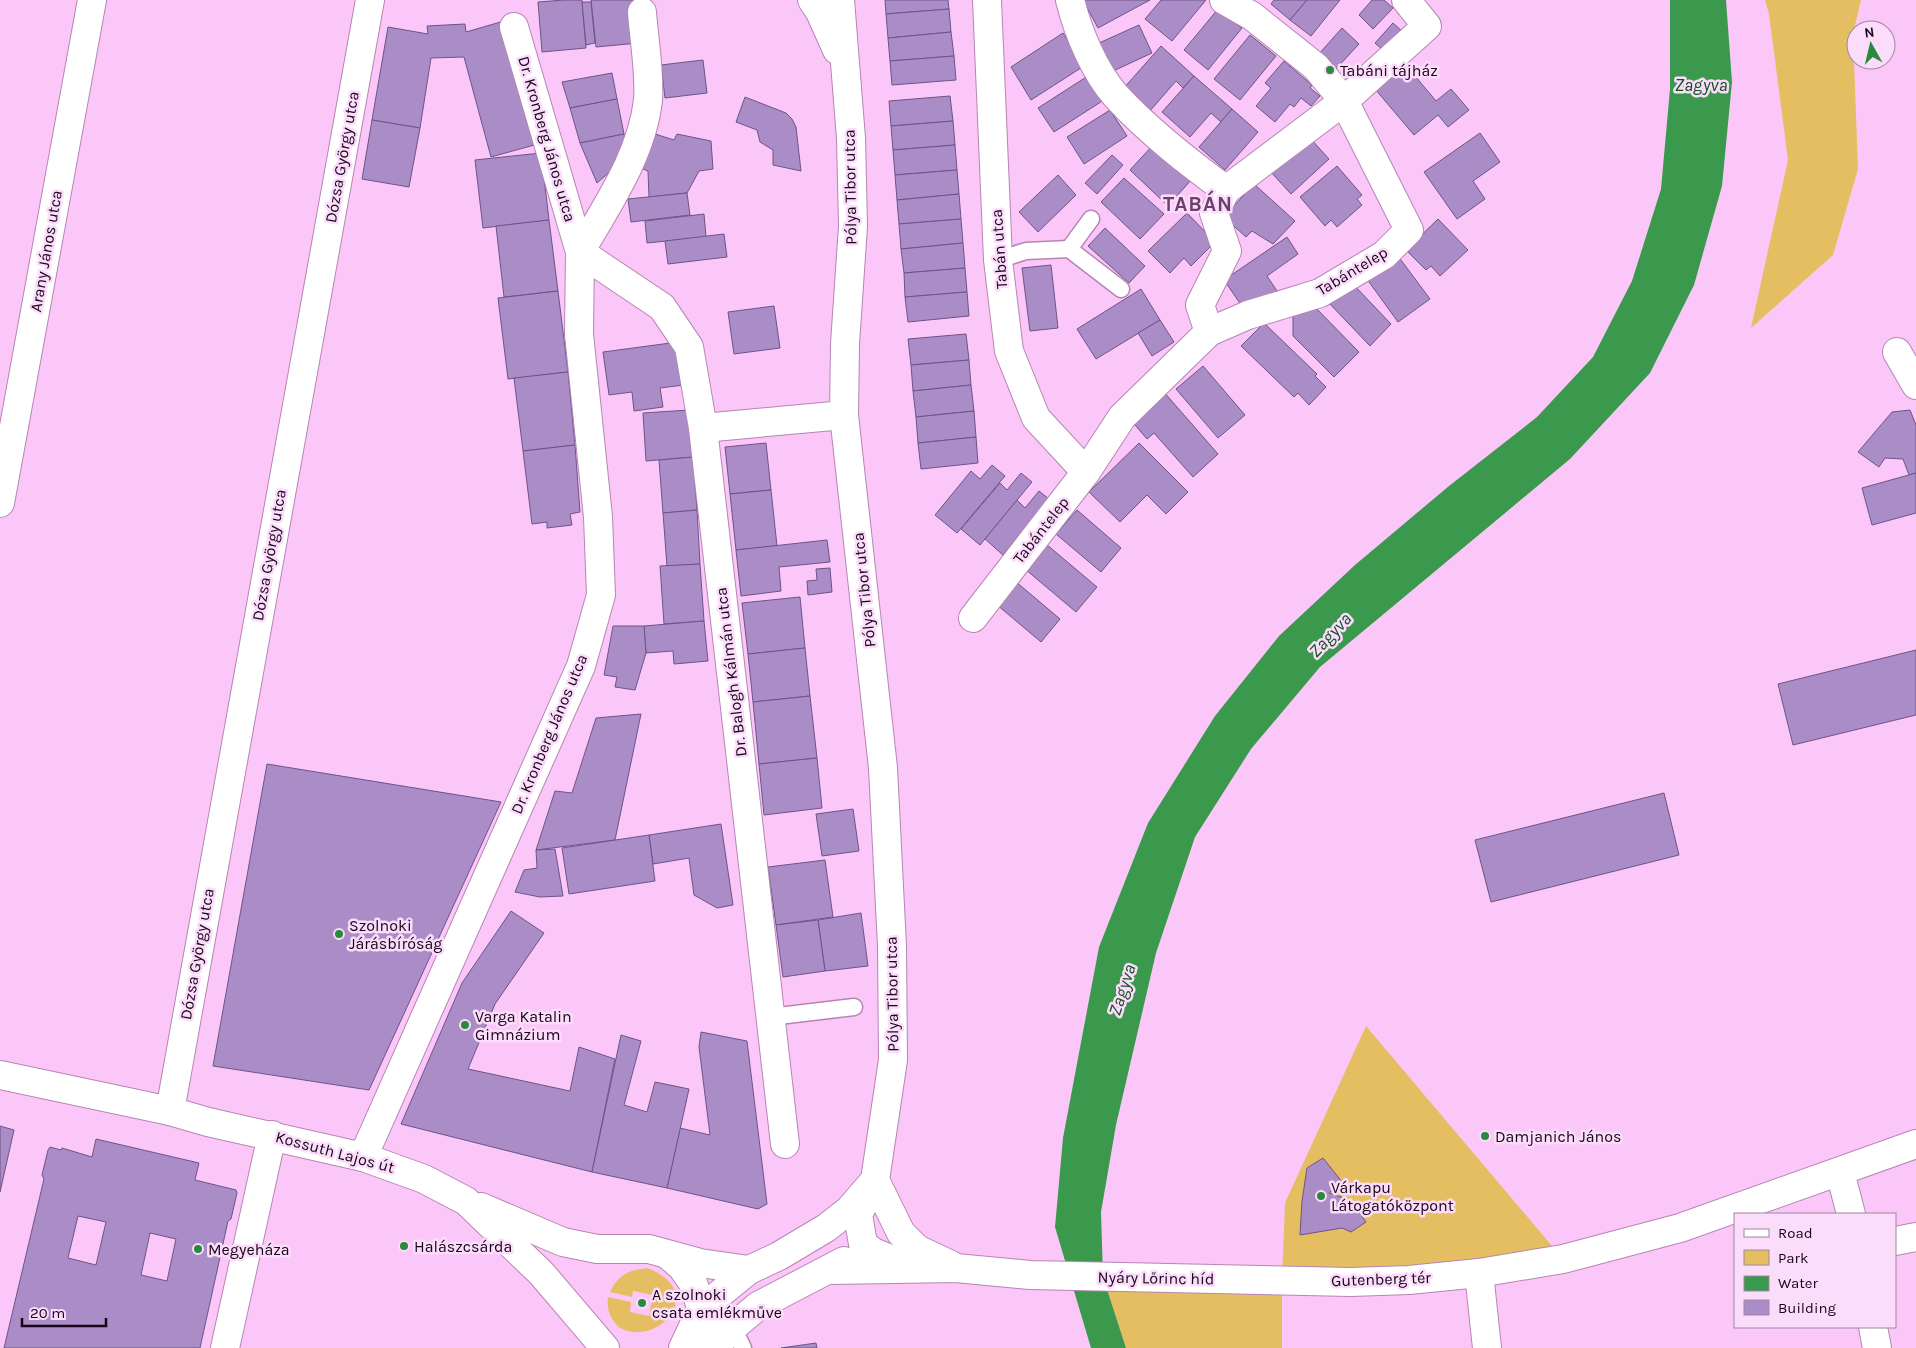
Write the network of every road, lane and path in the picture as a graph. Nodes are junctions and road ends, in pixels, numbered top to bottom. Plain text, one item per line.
1 (92, 0) edge
2 (370, 0) edge
3 (812, 0) edge
4 (840, 0) edge
5 (987, 0) edge
6 (1070, 0) edge
7 (1224, 0) edge
8 (1406, 0) edge
9 (642, 12) dead end
10 (514, 27) dead end
11 (845, 69) junction
12 (1344, 101) junction
13 (1226, 190) junction
14 (1091, 219) dead end
15 (1069, 249) junction
16 (580, 252) junction
17 (998, 260) junction
18 (1121, 289) dead end
19 (1209, 332) junction
20 (1897, 352) dead end
21 (1916, 386) edge
22 (844, 415) junction
23 (703, 428) junction
24 (1086, 472) junction
25 (0, 502) edge
26 (973, 618) dead end
27 (854, 1007) dead end
28 (770, 1017) junction
29 (0, 1075) edge
30 (170, 1110) junction
31 (272, 1135) junction
32 (785, 1144) dead end
33 (1916, 1144) edge
34 (363, 1157) junction
35 (1840, 1172) junction
36 (875, 1180) junction
37 (466, 1201) junction
38 (1851, 1213) edge
39 (1916, 1237) edge
40 (1896, 1241) edge
41 (668, 1255) junction
42 (846, 1258) junction
43 (912, 1268) junction
44 (956, 1268) junction
45 (749, 1270) junction
46 (1479, 1273) junction
47 (1282, 1280) joint
48 (701, 1310) junction
49 (1873, 1328) edge
50 (738, 1337) edge
51 (606, 1347) edge
52 (712, 1347) edge
53 (225, 1348) edge
54 (683, 1348) edge
55 (1487, 1348) edge
56 (1877, 1348) edge

1 - 25 street, Arany János utca
2 - 30 street, Dózsa György utca
3 - 11 street
4 - 11 street, Pólya Tibor utca
5 - 17 street, Tabán utca
6 - 13 street
7 - 12 street, Tabántelep
8 - 12 street
9 - 16 street, Dr. Kronberg János utca
10 - 16 street, Dr. Kronberg János utca
11 - 22 street, Pólya Tibor utca
12 - 13 street
12 - 19 street, Tabántelep
13 - 19 street
14 - 15 lane
15 - 17 lane
15 - 18 lane
16 - 23 street, Dr. Balogh Kálmán utca
16 - 34 street, Dr. Kronberg János utca
17 - 24 street, Tabán utca
19 - 24 street, Tabántelep
20 - 21 street
22 - 23 street
22 - 36 street, Pólya Tibor utca
23 - 28 street, Dr. Balogh Kálmán utca
24 - 26 street, Tabántelep
27 - 28 lane
28 - 32 street, Dr. Balogh Kálmán utca
29 - 30 street, Kossuth Lajos út
30 - 31 street, Kossuth Lajos út
31 - 34 street, Kossuth Lajos út
31 - 53 street
33 - 35 street, Gutenberg tér
34 - 37 street, Kossuth Lajos út
35 - 38 street
35 - 46 street, Gutenberg tér
36 - 42 street, Pólya Tibor utca
36 - 44 street
36 - 45 street
37 - 41 street
37 - 51 street, Kossuth Lajos út
39 - 40 street
41 - 45 street
41 - 48 street
42 - 43 street, Nyáry Lőrinc híd
42 - 43 street
42 - 45 street, Nyáry Lőrinc híd
42 - 50 street
43 - 44 street, Nyáry Lőrinc híd
44 - 47 street, Nyáry Lőrinc híd
45 - 48 street
46 - 47 street, Gutenberg tér
46 - 55 street
48 - 52 street
48 - 54 street
49 - 56 street
50 - 52 street

